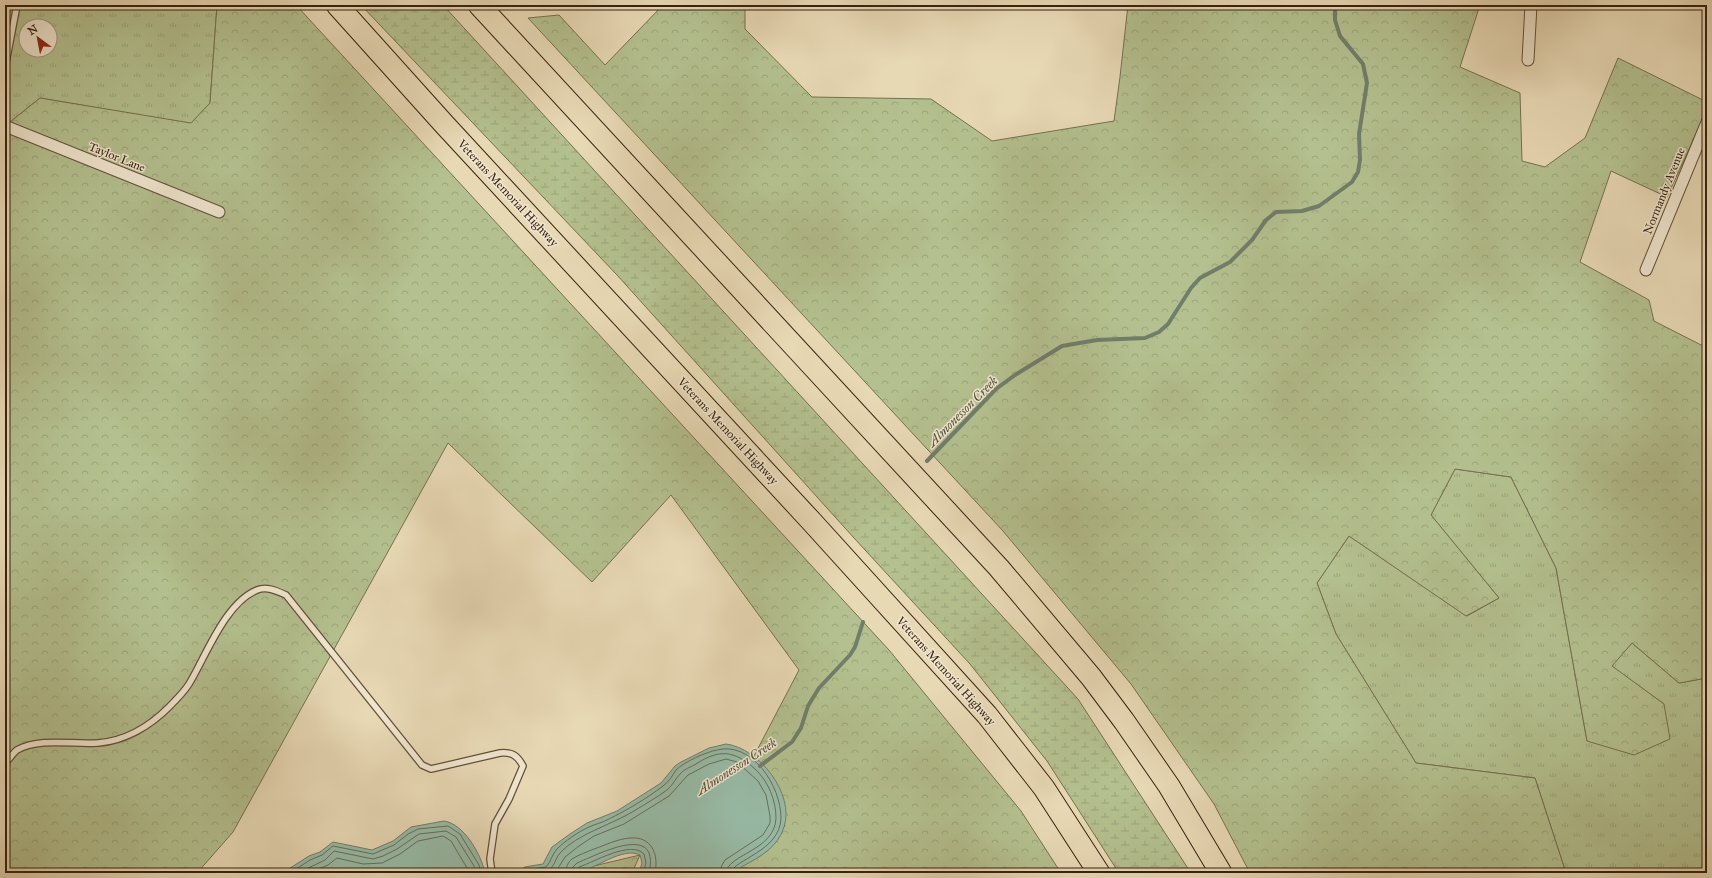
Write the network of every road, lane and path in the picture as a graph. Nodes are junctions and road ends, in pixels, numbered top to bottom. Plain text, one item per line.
1 (17, 5) edge
2 (337, 5) edge
3 (479, 5) edge
4 (1531, 5) edge
5 (1528, 60) dead end
6 (5, 68) edge
7 (1707, 122) edge
8 (5, 126) edge
9 (219, 212) dead end
10 (1646, 270) dead end
11 (5, 764) edge
12 (492, 873) edge
13 (1099, 873) edge
14 (1221, 873) edge

1 - 6 lane
2 - 13 highway, Veterans Memorial Highway
3 - 14 highway
4 - 5 street
7 - 10 street, Normandy Avenue
8 - 9 street, Taylor Lane
11 - 12 lane

